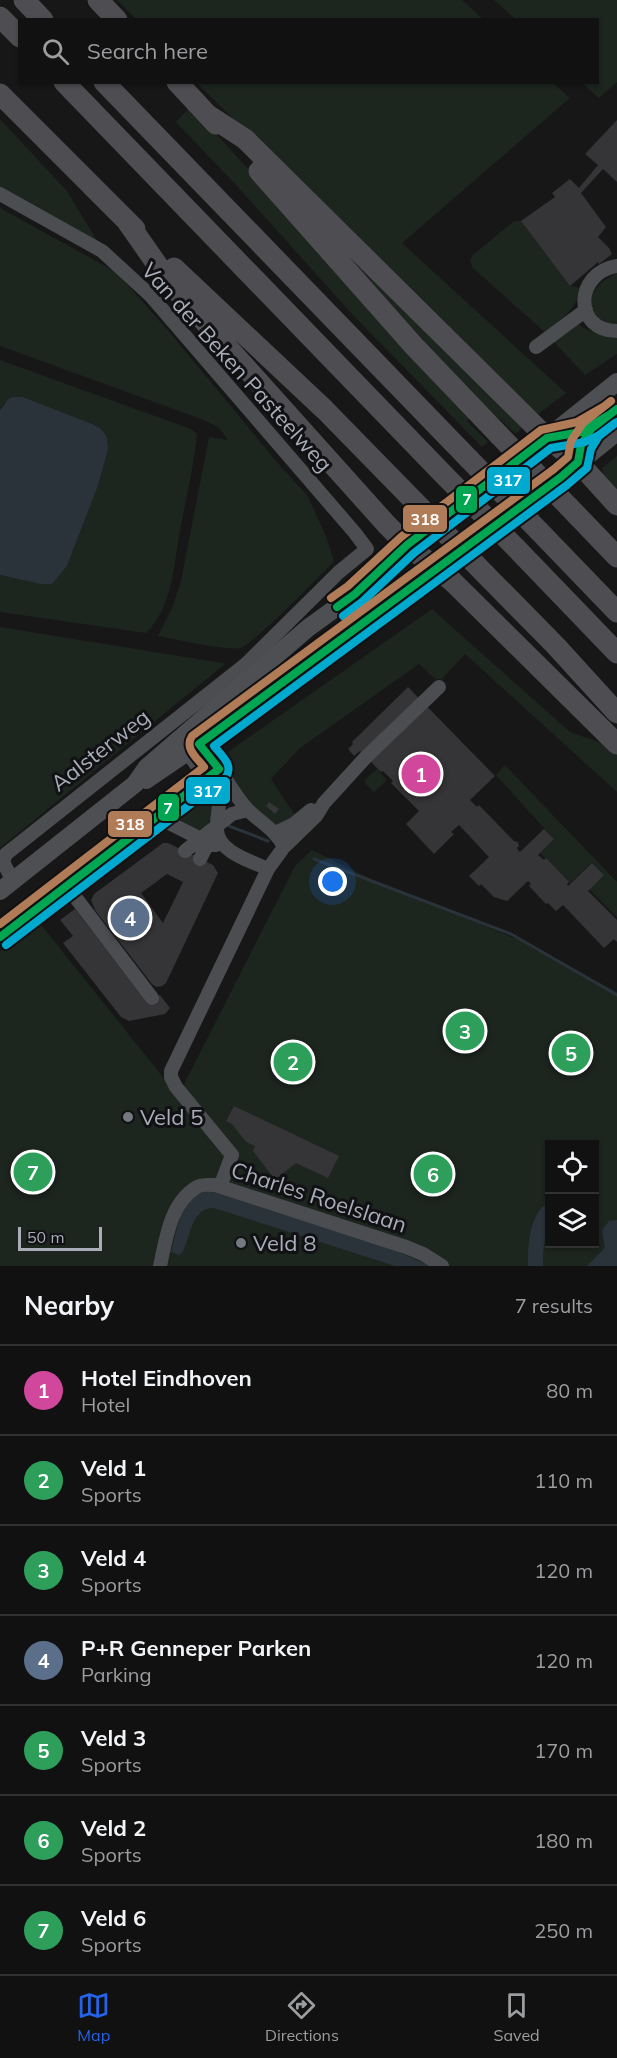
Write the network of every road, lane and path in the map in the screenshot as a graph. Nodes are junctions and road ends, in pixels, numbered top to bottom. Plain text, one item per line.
1 (24, 0) edge
2 (98, 0) edge
3 (0, 17) edge
4 (41, 18) edge
5 (115, 18) edge
6 (18, 35) edge
7 (66, 84) edge
8 (106, 84) edge
9 (179, 84) edge
10 (0, 94) edge
11 (208, 115) junction
12 (0, 194) edge
13 (126, 220) junction
14 (617, 266) edge
15 (586, 310) junction
16 (617, 331) edge
17 (536, 347) dead end
18 (617, 381) edge
19 (617, 409) edge
20 (591, 429) junction
21 (547, 438) junction
22 (610, 438) edge
23 (578, 462) junction
24 (617, 505) edge
25 (407, 545) junction
26 (367, 549) joint
27 (617, 557) edge
28 (437, 568) junction
29 (617, 612) edge
30 (617, 653) edge
31 (278, 654) junction
32 (246, 664) junction
33 (439, 687) dead end
34 (617, 713) edge
35 (191, 744) junction
36 (617, 744) edge
37 (213, 774) junction
38 (248, 810) junction
39 (151, 820) junction
40 (217, 827) junction
41 (297, 828) junction
42 (276, 833) junction
43 (201, 845) junction
44 (284, 847) junction
45 (203, 860) dead end
46 (268, 869) junction
47 (66, 885) junction
48 (6, 886) edge
49 (0, 937) edge
50 (152, 998) dead end
51 (220, 1187) junction
52 (160, 1266) edge
53 (442, 1266) edge

1 - 4 highway
2 - 5 highway
3 - 6 highway
7 - 30 highway, bridge
8 - 29 highway, bridge
9 - 11 highway
10 - 13 highway
11 - 21 highway
11 - 27 highway, bridge
12 - 26 street, Van der Beken Pasteelweg
13 - 25 highway
13 - 34 highway, bridge
14 - 15 street
15 - 16 street
15 - 17 street
18 - 21 main road, Aalsterweg
19 - 20 street
20 - 21 street
20 - 23 street
21 - 23 highway
21 - 25 main road, Aalsterweg
22 - 23 main road, Aalsterweg
23 - 24 highway
23 - 28 main road, Aalsterweg
25 - 28 highway
25 - 31 main road, Aalsterweg
26 - 32 street, Aalsterweg
28 - 35 main road, Aalsterweg
28 - 36 highway
31 - 32 street, Aalsterweg
31 - 35 main road, Aalsterweg
32 - 48 street, Aalsterweg
33 - 41 street
35 - 37 street
35 - 48 main road, Aalsterweg
37 - 38 street
37 - 39 street
37 - 40 street
38 - 40 street
38 - 42 street
39 - 43 street
39 - 47 street
40 - 43 street
40 - 43 street
41 - 42 street
41 - 44 street
42 - 44 street
43 - 45 street
43 - 46 street
44 - 46 street
46 - 51 street
47 - 49 street
47 - 50 street
51 - 52 street, Charles Roelslaan
51 - 53 street, Charles Roelslaan

